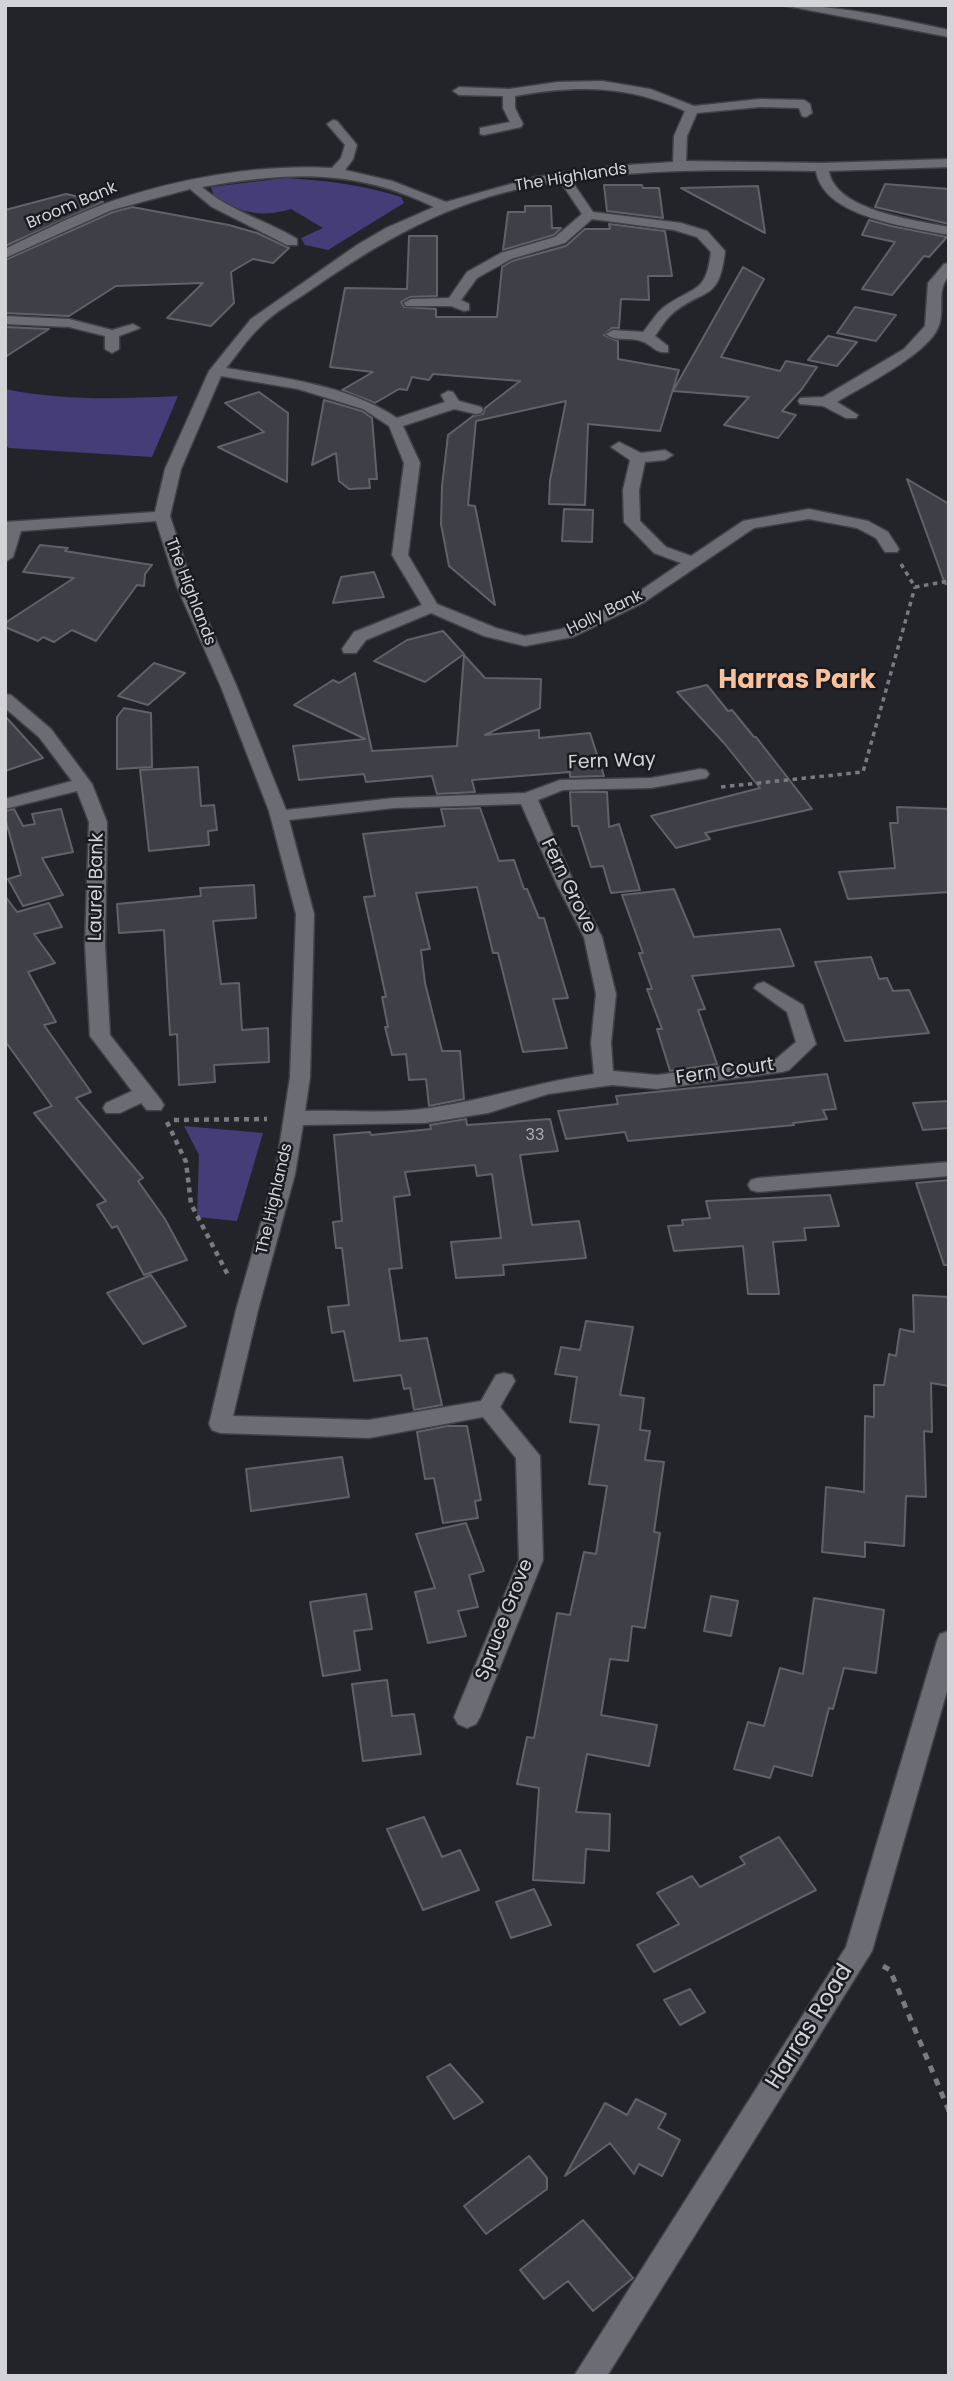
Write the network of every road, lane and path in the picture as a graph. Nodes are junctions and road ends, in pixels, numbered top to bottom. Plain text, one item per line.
1 (788, 5) edge
2 (949, 34) edge
3 (459, 91) dead end
4 (509, 93) junction
5 (809, 106) dead end
6 (692, 110) junction
7 (484, 131) dead end
8 (336, 132) dead end
9 (949, 163) edge
10 (680, 165) junction
11 (822, 167) junction
12 (335, 173) junction
13 (563, 177) junction
14 (194, 186) junction
15 (444, 207) junction
16 (589, 215) junction
17 (949, 231) edge
18 (292, 242) dead end
19 (5, 254) edge
20 (949, 267) edge
21 (411, 303) dead end
22 (5, 320) edge
23 (133, 328) dead end
24 (613, 334) dead end
25 (647, 337) junction
26 (663, 349) dead end
27 (216, 372) junction
28 (804, 401) dead end
29 (826, 402) junction
30 (476, 410) dead end
31 (851, 415) dead end
32 (395, 424) junction
33 (619, 447) dead end
34 (665, 455) dead end
35 (638, 458) junction
36 (162, 516) junction
37 (10, 527) edge
38 (891, 549) joint
39 (5, 557) edge
40 (692, 562) junction
41 (949, 581) edge
42 (915, 587) junction
43 (431, 607) junction
44 (348, 622) dead end
45 (5, 699) edge
46 (702, 776) joint
47 (83, 784) junction
48 (528, 798) junction
49 (5, 804) edge
50 (279, 816) junction
51 (764, 988) dead end
52 (604, 1079) junction
53 (150, 1099) junction
54 (113, 1108) dead end
55 (293, 1118) junction
56 (166, 1120) junction
57 (949, 1169) edge
58 (758, 1185) dead end
59 (247, 1310) junction
60 (503, 1381) dead end
61 (488, 1408) junction
62 (949, 1641) edge
63 (467, 1717) dead end
64 (858, 1951) junction
65 (949, 2111) edge
66 (589, 2376) edge

1 - 2 street
3 - 4 street
4 - 6 street
4 - 7 street
5 - 6 street
6 - 10 street
8 - 12 street
9 - 11 street, The Highlands
10 - 11 street, The Highlands
10 - 13 street, The Highlands
11 - 17 street
12 - 14 street, Broom Bank
12 - 15 street, Broom Bank
13 - 15 street, The Highlands
13 - 16 street
14 - 18 street
14 - 19 street, Broom Bank
15 - 27 street, The Highlands
16 - 21 street
16 - 25 street
20 - 29 street
22 - 23 street
24 - 25 street
25 - 26 street
27 - 32 street
27 - 36 street, The Highlands
28 - 29 street
29 - 31 street
30 - 32 street
32 - 43 street
33 - 35 street
34 - 35 street
35 - 40 street
36 - 37 street
36 - 50 street, The Highlands
37 - 39 street
38 - 40 street, Holly Bank
38 - 42 path
40 - 43 street, Holly Bank
41 - 42 path
42 - 46 path
43 - 44 street
45 - 47 street, Laurel Bank
46 - 48 street, Fern Way
47 - 49 street
47 - 53 street, Laurel Bank
48 - 50 street
48 - 52 street, Fern Grove
50 - 55 street, The Highlands
51 - 52 street, Fern Court
52 - 55 street
53 - 54 street
53 - 56 path
55 - 56 path
55 - 59 street, The Highlands
56 - 59 path
57 - 58 street
59 - 61 street, The Highlands
60 - 61 street
61 - 63 street, Spruce Grove
62 - 64 street, Harras Road
64 - 65 path
64 - 66 street, Harras Road

